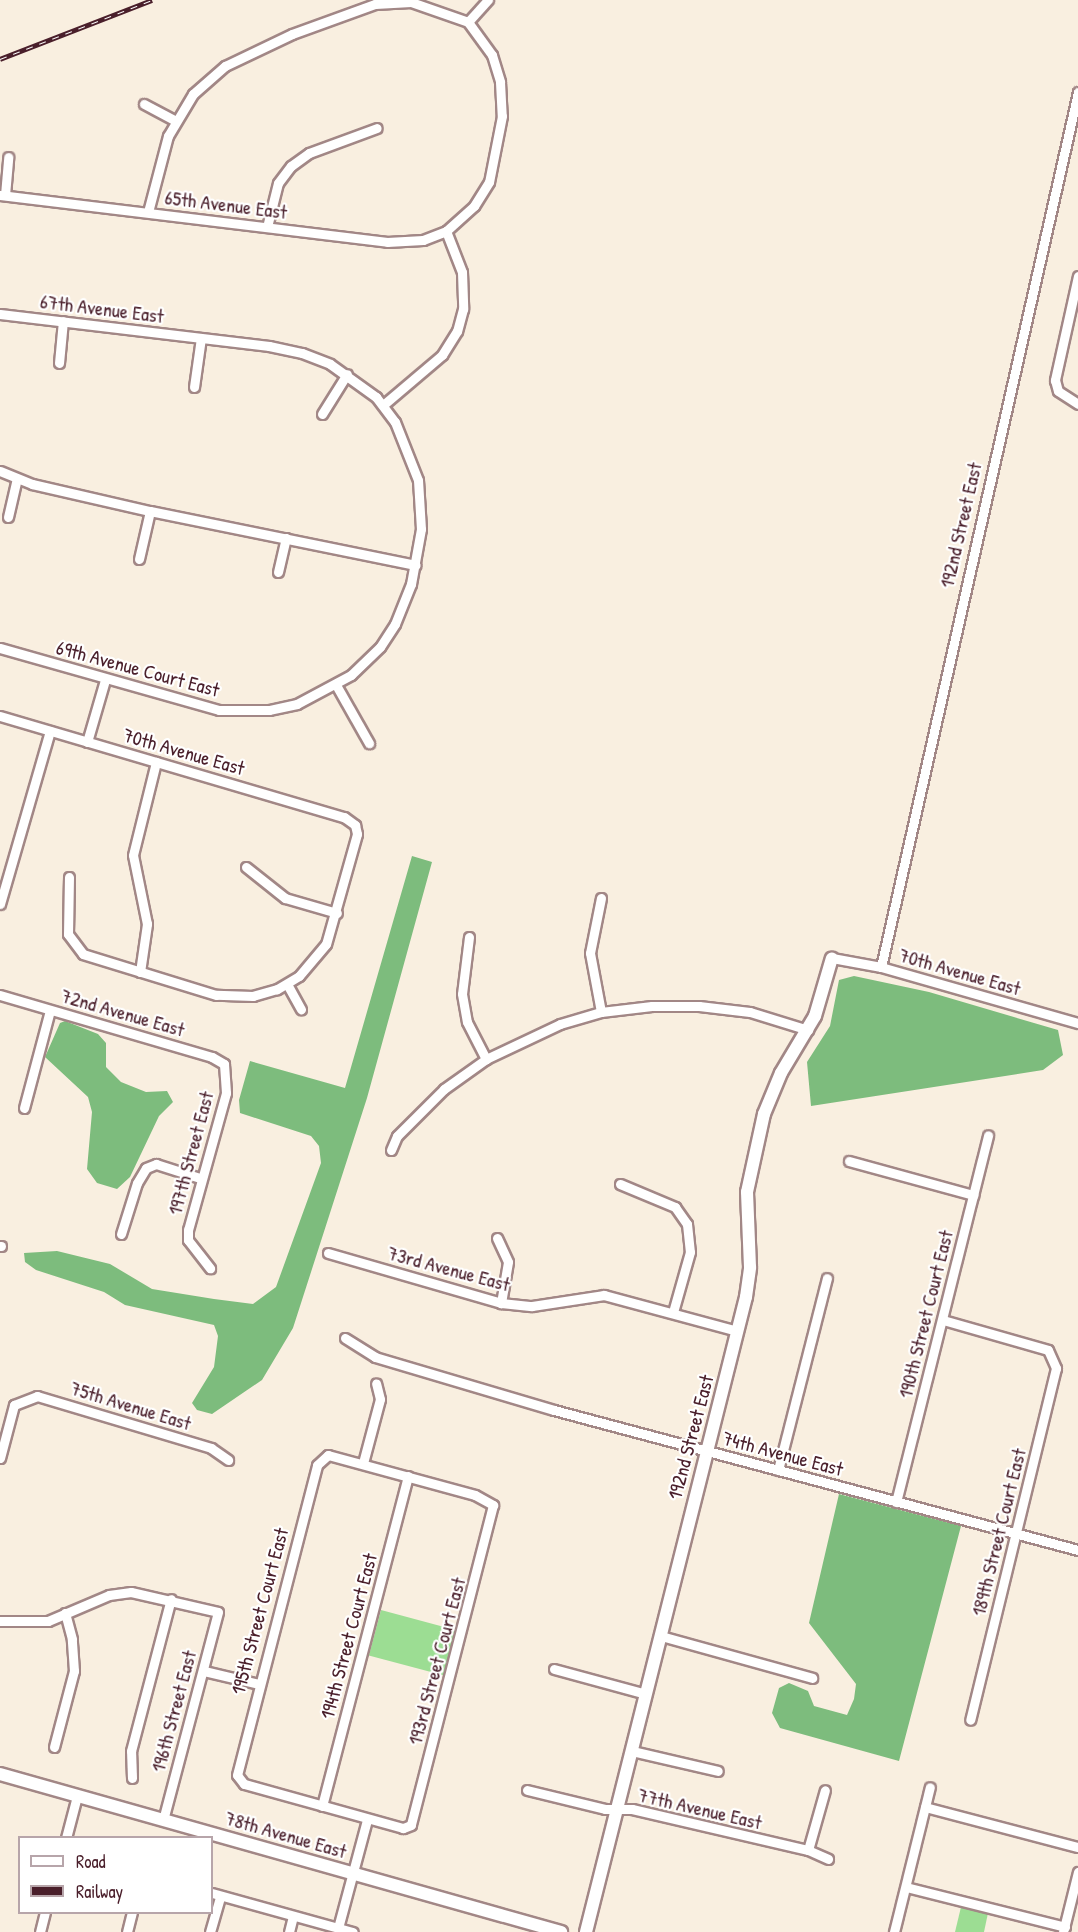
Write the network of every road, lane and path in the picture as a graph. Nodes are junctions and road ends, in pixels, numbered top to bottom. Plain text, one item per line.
1 (488, 0) edge
2 (468, 22) junction
3 (1078, 92) edge
4 (144, 104) dead end
5 (176, 121) junction
6 (377, 128) dead end
7 (8, 157) dead end
8 (2, 195) edge
9 (148, 212) junction
10 (267, 227) junction
11 (446, 231) junction
12 (1078, 276) edge
13 (0, 314) edge
14 (63, 321) junction
15 (201, 338) junction
16 (59, 363) dead end
17 (347, 374) junction
18 (194, 387) dead end
19 (1078, 404) edge
20 (383, 405) junction
21 (322, 414) dead end
22 (0, 471) edge
23 (17, 478) junction
24 (150, 511) junction
25 (8, 517) dead end
26 (286, 538) junction
27 (139, 559) dead end
28 (416, 565) junction
29 (278, 572) dead end
30 (0, 648) edge
31 (105, 680) junction
32 (336, 685) junction
33 (0, 716) edge
34 (50, 731) junction
35 (87, 742) junction
36 (369, 743) dead end
37 (156, 762) junction
38 (246, 867) dead end
39 (69, 878) dead end
40 (601, 898) dead end
41 (0, 903) edge
42 (336, 913) junction
43 (470, 938) dead end
44 (832, 958) joint
45 (881, 967) junction
46 (140, 972) junction
47 (287, 984) junction
48 (0, 995) edge
49 (302, 1009) dead end
50 (50, 1010) junction
51 (601, 1012) junction
52 (1078, 1023) edge
53 (808, 1030) junction
54 (486, 1059) junction
55 (228, 1075) joint
56 (24, 1108) dead end
57 (988, 1135) dead end
58 (391, 1150) dead end
59 (849, 1161) dead end
60 (200, 1178) junction
61 (620, 1184) dead end
62 (973, 1195) junction
63 (121, 1234) dead end
64 (497, 1238) dead end
65 (328, 1253) dead end
66 (210, 1268) dead end
67 (827, 1278) dead end
68 (501, 1303) junction
69 (673, 1312) junction
70 (943, 1320) junction
71 (738, 1331) junction
72 (345, 1338) dead end
73 (376, 1383) dead end
74 (707, 1452) junction
75 (0, 1458) edge
76 (228, 1460) dead end
77 (363, 1463) junction
78 (778, 1470) junction
79 (408, 1476) junction
80 (896, 1502) junction
81 (1016, 1533) junction
82 (1078, 1550) edge
83 (171, 1599) junction
84 (65, 1613) junction
85 (0, 1621) edge
86 (661, 1636) junction
87 (554, 1669) dead end
88 (204, 1671) junction
89 (812, 1678) dead end
90 (259, 1684) junction
91 (646, 1694) junction
92 (970, 1720) dead end
93 (54, 1747) dead end
94 (632, 1751) junction
95 (718, 1771) dead end
96 (0, 1774) edge
97 (132, 1778) dead end
98 (930, 1788) dead end
99 (526, 1790) dead end
100 (825, 1790) dead end
101 (77, 1796) junction
102 (322, 1806) junction
103 (925, 1807) junction
104 (616, 1810) junction
105 (163, 1820) junction
106 (368, 1820) junction
107 (67, 1836) edge
108 (1078, 1847) edge
109 (808, 1850) junction
110 (828, 1859) dead end
111 (1078, 1872) edge
112 (352, 1873) junction
113 (906, 1887) junction
114 (216, 1894) edge
115 (213, 1913) edge
116 (44, 1914) edge
117 (131, 1914) edge
118 (213, 1914) edge
119 (293, 1916) junction
120 (338, 1928) junction
121 (1064, 1929) edge
122 (40, 1932) edge
123 (126, 1932) edge
124 (210, 1932) edge
125 (289, 1932) edge
126 (352, 1932) edge
127 (561, 1932) edge
128 (586, 1932) edge
129 (894, 1932) edge

1 - 2 street
2 - 5 street
2 - 11 street
3 - 45 street, 192nd Street East
4 - 5 street
5 - 9 street
6 - 10 street
7 - 8 street
8 - 9 street, 65th Avenue East
9 - 10 street, 65th Avenue East
10 - 11 street, 65th Avenue East
11 - 20 street
12 - 19 street
13 - 14 street, 67th Avenue East
14 - 15 street, 67th Avenue East
14 - 16 street
15 - 17 street, 67th Avenue East
15 - 18 street
17 - 20 street, 67th Avenue East
17 - 21 street
20 - 28 street
22 - 23 street
23 - 24 street
23 - 25 street
24 - 26 street
24 - 27 street
26 - 28 street
26 - 29 street
28 - 32 street
30 - 31 street, 69th Avenue Court East
31 - 32 street, 69th Avenue Court East
31 - 35 street
32 - 36 street
33 - 34 street, 70th Avenue East
34 - 35 street, 70th Avenue East
34 - 41 street
35 - 37 street, 70th Avenue East
37 - 42 street, 70th Avenue East
37 - 46 street
38 - 42 street
39 - 46 street
40 - 51 street
42 - 47 street
43 - 54 street
44 - 45 street, 70th Avenue East
44 - 53 street, 192nd Street East
45 - 52 street, 70th Avenue East
46 - 47 street
47 - 49 street
48 - 50 street, 72nd Avenue East
50 - 55 street, 72nd Avenue East
50 - 56 street
51 - 53 street
51 - 54 street
53 - 71 street, 192nd Street East
54 - 58 street
55 - 60 street, 197th Street East
57 - 62 street, 190th Street Court East
59 - 62 street
60 - 63 street
60 - 66 street, 197th Street East
61 - 69 street
62 - 70 street, 190th Street Court East
64 - 68 street
65 - 68 street, 73rd Avenue East
67 - 78 street
68 - 69 street, 73rd Avenue East
69 - 71 street, 73rd Avenue East
70 - 80 street, 190th Street Court East
70 - 81 street, 189th Street Court East
71 - 74 street, 192nd Street East
72 - 74 street, 74th Avenue East
73 - 77 street
74 - 78 street, 74th Avenue East
74 - 86 street, 192nd Street East
75 - 76 street, 75th Avenue East
77 - 79 street
77 - 90 street, 195th Street Court East
78 - 80 street, 74th Avenue East
79 - 102 street, 194th Street Court East
79 - 106 street, 193rd Street Court East
80 - 81 street, 74th Avenue East
81 - 82 street, 74th Avenue East
81 - 92 street, 189th Street Court East
83 - 84 street
83 - 88 street, 196th Street East
83 - 97 street
84 - 85 street
84 - 93 street
86 - 89 street
86 - 91 street, 192nd Street East
87 - 91 street
88 - 90 street
88 - 105 street, 196th Street East
90 - 102 street, 195th Street Court East
91 - 94 street, 192nd Street East
94 - 95 street
94 - 104 street, 192nd Street East
96 - 101 street, 78th Avenue East
98 - 103 street
99 - 104 street, 77th Avenue East
100 - 109 street
101 - 105 street, 78th Avenue East
101 - 107 street
102 - 106 street
103 - 108 street
103 - 113 street
104 - 109 street, 77th Avenue East
104 - 128 street, 192nd Street East
105 - 112 street, 78th Avenue East
106 - 112 street
109 - 110 street, 77th Avenue East
111 - 121 street
112 - 120 street
112 - 127 street, 78th Avenue East
113 - 121 street
113 - 129 street
114 - 115 street
114 - 119 street
116 - 122 street
117 - 123 street
118 - 124 street
119 - 120 street
119 - 125 street
120 - 126 street

